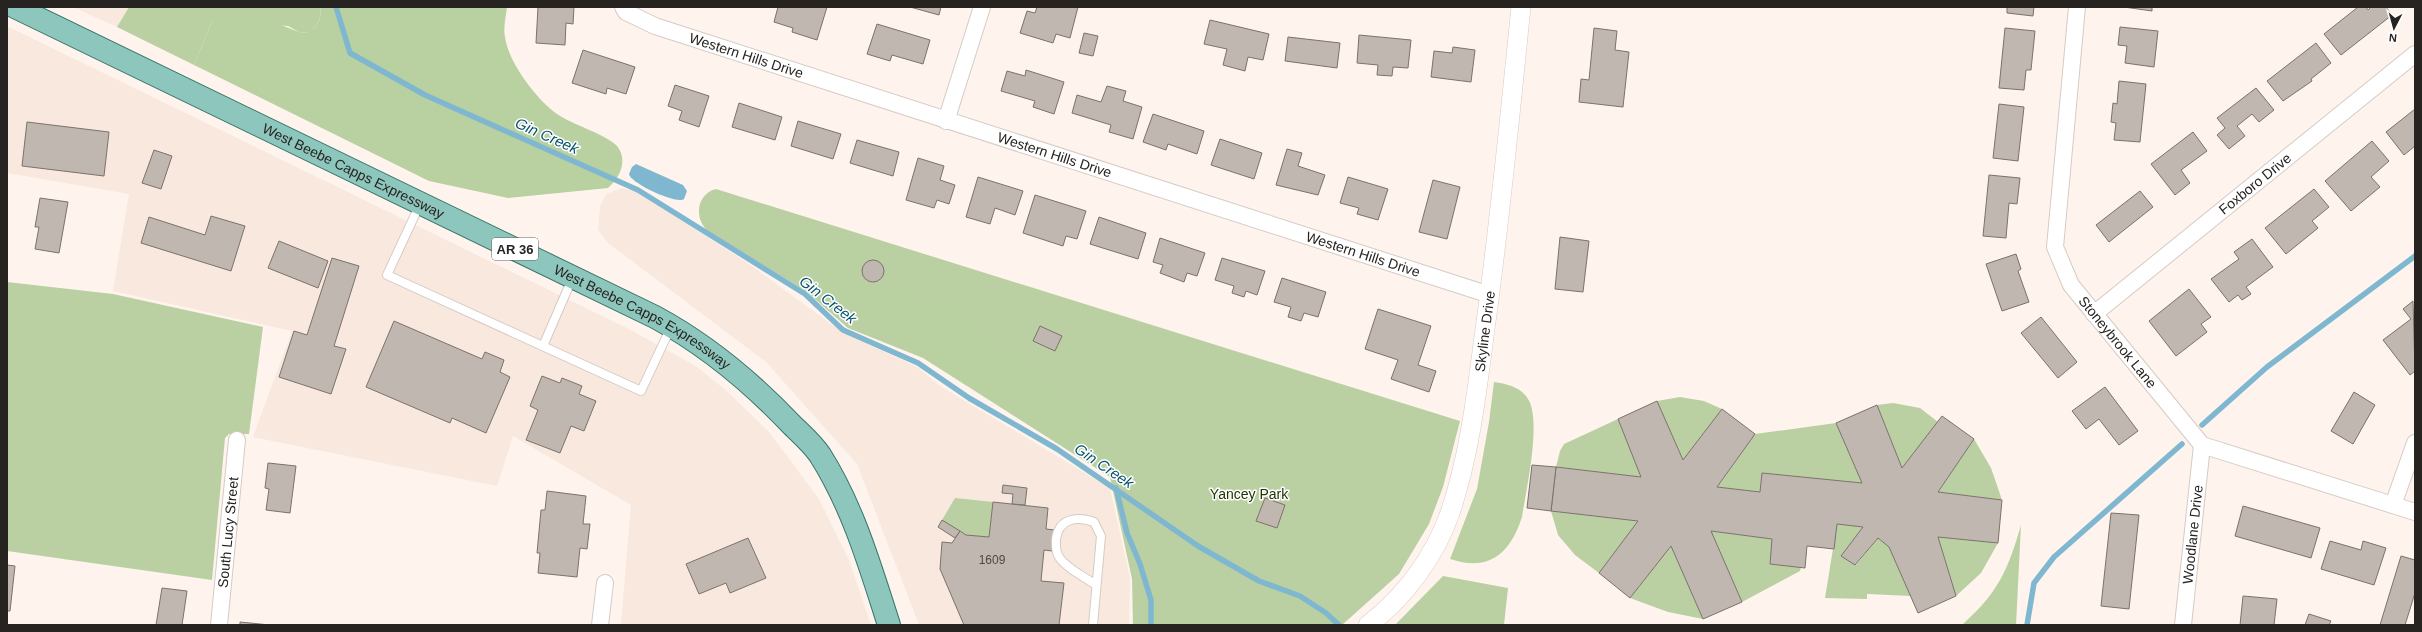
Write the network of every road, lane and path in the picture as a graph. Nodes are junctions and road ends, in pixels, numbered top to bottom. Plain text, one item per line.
1 (15, 7) edge
2 (623, 7) edge
3 (982, 7) edge
4 (1521, 7) edge
5 (2077, 7) edge
6 (2415, 54) edge
7 (946, 121) junction
8 (420, 204) junction
9 (573, 277) junction
10 (1490, 295) junction
11 (2094, 314) junction
12 (671, 326) junction
13 (543, 346) junction
14 (237, 440) dead end
15 (2415, 443) edge
16 (2202, 445) junction
17 (2393, 505) junction
18 (2415, 512) edge
19 (605, 583) dead end
20 (1096, 585) junction
21 (219, 625) edge
22 (600, 625) edge
23 (889, 625) edge
24 (1093, 625) edge
25 (1368, 625) edge
26 (2183, 625) edge

1 - 8 main road, West Beebe Capps Expressway / AR 36
2 - 7 street, Western Hills Drive
3 - 7 street
4 - 10 street, Skyline Drive
5 - 11 street, Stoneybrook Lane
6 - 11 street, Foxboro Drive
7 - 10 street, Western Hills Drive
8 - 9 main road, West Beebe Capps Expressway / AR 36
8 - 13 lane
9 - 12 main road, West Beebe Capps Expressway / AR 36
9 - 13 lane
10 - 25 street, Skyline Drive
11 - 16 street, Stoneybrook Lane
12 - 13 lane
12 - 23 main road, West Beebe Capps Expressway / AR 36
14 - 21 street, South Lucy Street
15 - 17 street
16 - 17 street
16 - 26 street, Woodlane Drive
17 - 18 street
19 - 22 street
20 - 20 lane
20 - 24 lane

